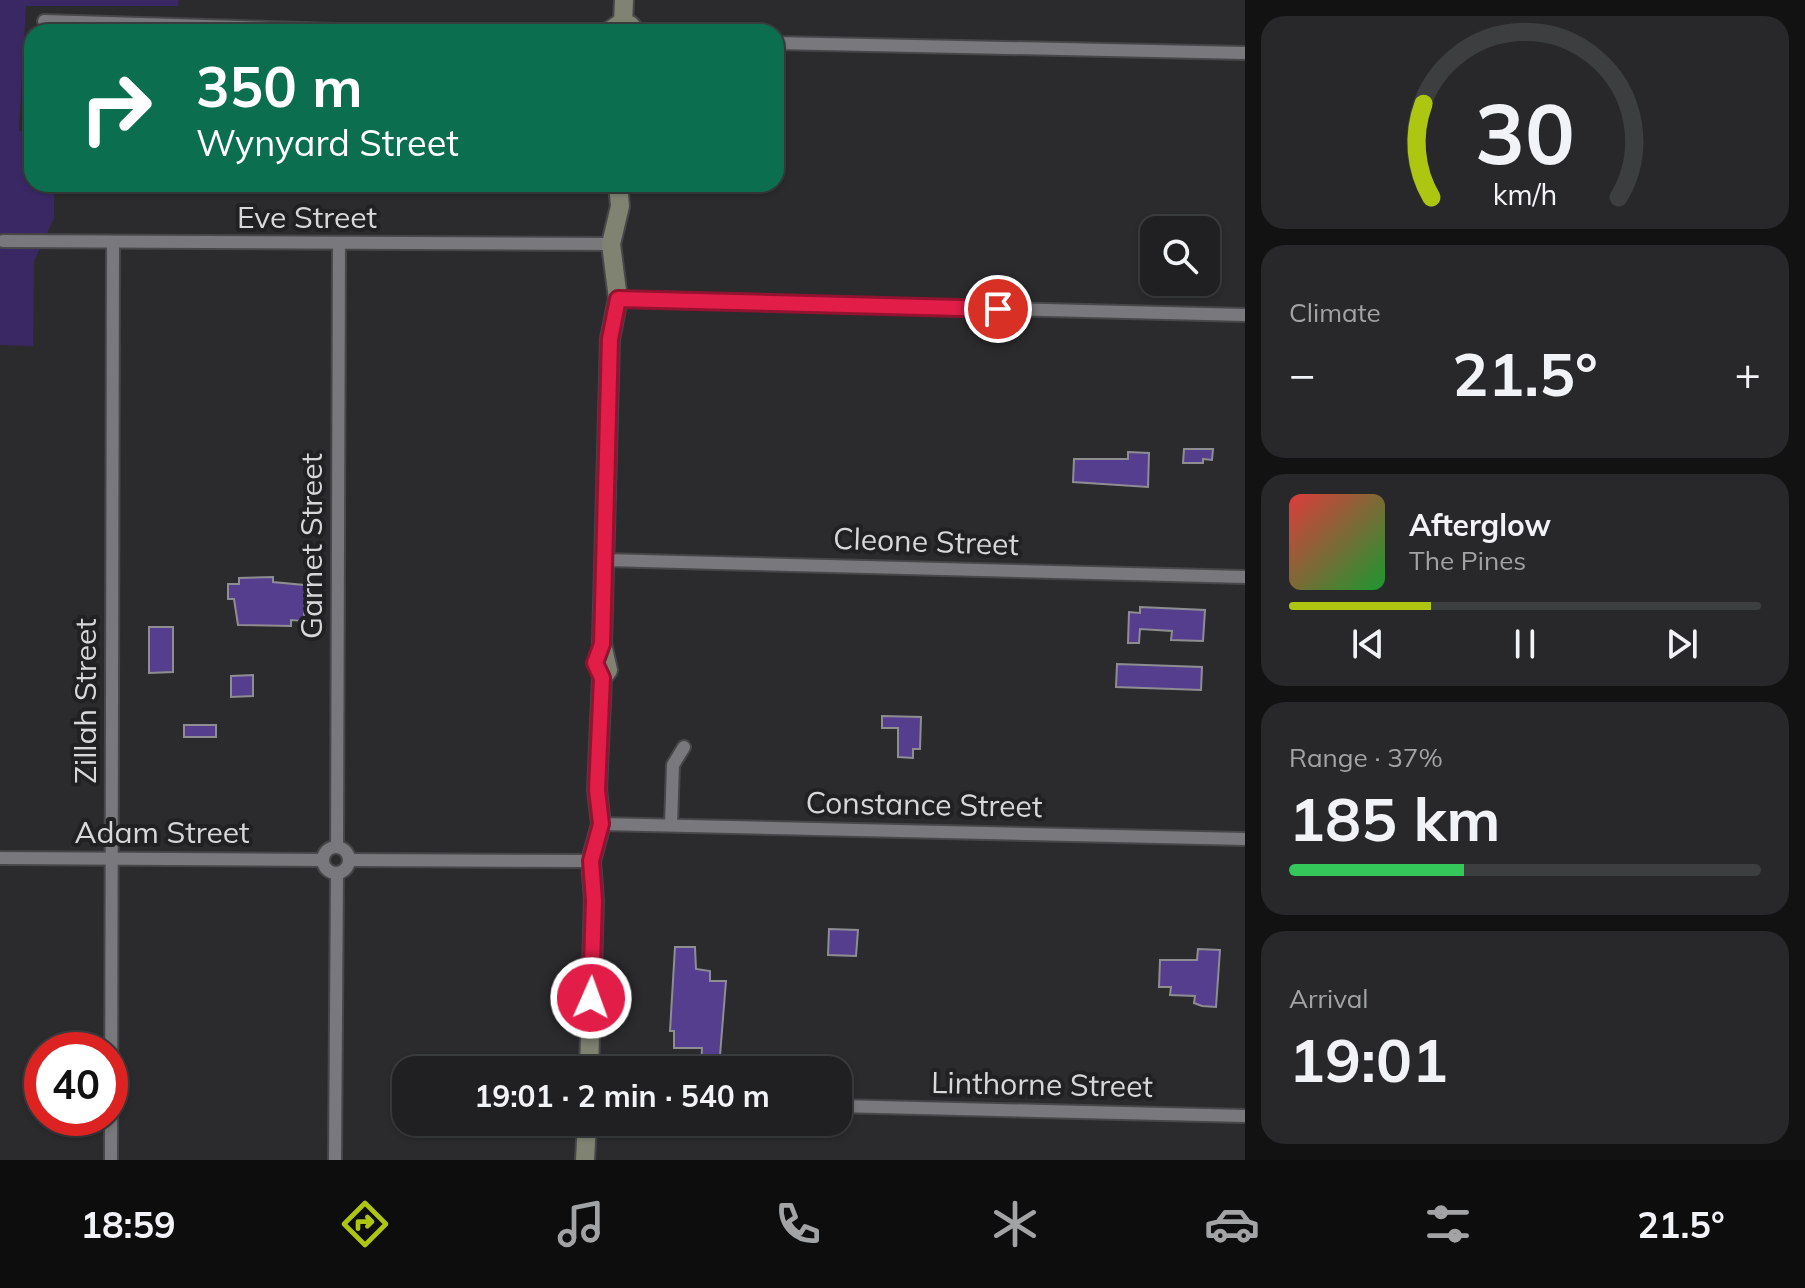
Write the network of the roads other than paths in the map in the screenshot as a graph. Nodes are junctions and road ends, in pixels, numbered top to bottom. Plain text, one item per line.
1 (624, 0) edge
2 (44, 21) dead end
3 (141, 24) edge
4 (622, 24) edge
5 (784, 43) edge
6 (1245, 53) edge
7 (618, 192) edge
8 (3, 241) dead end
9 (113, 242) junction
10 (611, 244) junction
11 (339, 245) junction
12 (618, 299) junction
13 (1245, 315) edge
14 (605, 560) junction
15 (1245, 577) edge
16 (684, 747) dead end
17 (601, 824) junction
18 (671, 825) junction
19 (1245, 839) edge
20 (337, 847) junction
21 (0, 858) edge
22 (111, 859) junction
23 (323, 860) junction
24 (350, 860) junction
25 (591, 861) junction
26 (337, 874) junction
27 (589, 1056) edge
28 (852, 1106) edge
29 (1245, 1116) edge
30 (586, 1136) edge
31 (111, 1160) edge
32 (335, 1160) edge
33 (585, 1160) edge

1 - 4 street
2 - 3 street
5 - 6 street
7 - 10 street
8 - 9 street, Eve Street
9 - 11 street, Eve Street
9 - 22 street, Zillah Street
10 - 11 street, Eve Street
10 - 12 street
11 - 20 street, Garnet Street
12 - 13 street
12 - 14 street
14 - 15 street, Cleone Street
14 - 17 street
16 - 18 street
17 - 18 street, Constance Street
17 - 25 street
18 - 19 street, Constance Street
20 - 23 street
20 - 24 street
21 - 22 street, Adam Street
22 - 23 street, Adam Street
22 - 31 street, Zillah Street
23 - 26 street
24 - 25 street
24 - 26 street
25 - 27 street
26 - 32 street
28 - 29 street, Linthorne Street
30 - 33 street

